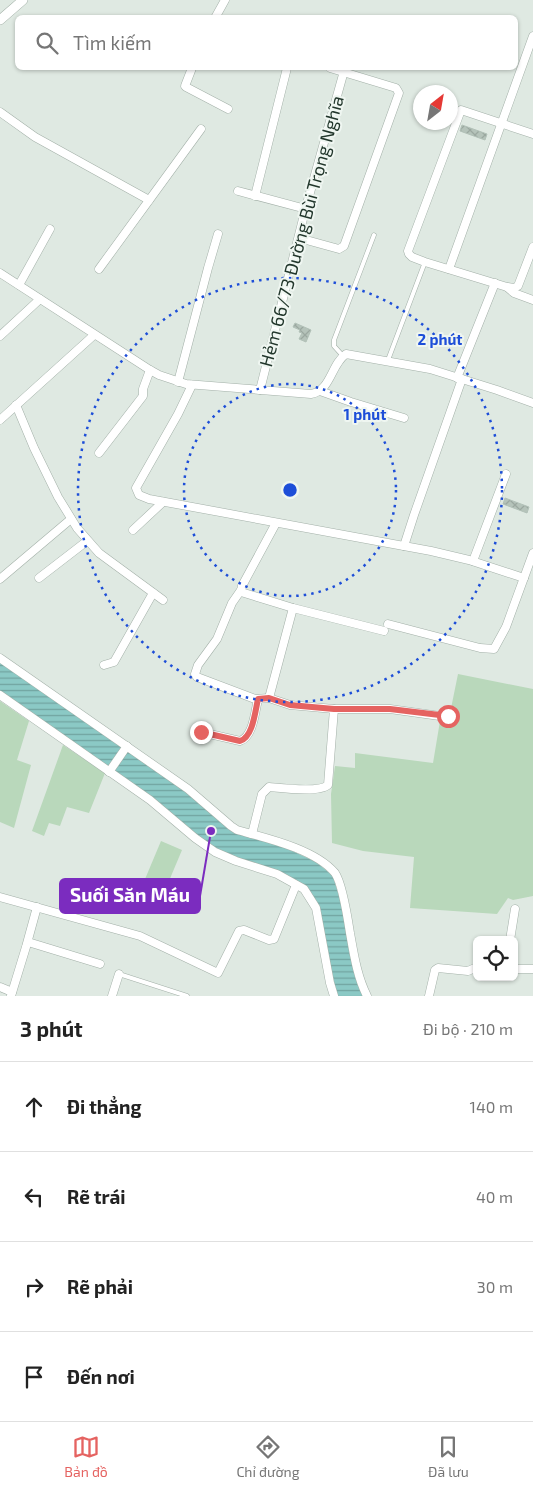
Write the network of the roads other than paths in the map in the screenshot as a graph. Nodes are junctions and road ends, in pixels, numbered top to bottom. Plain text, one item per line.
1 (23, 0) edge
2 (224, 0) edge
3 (216, 15) edge
4 (0, 20) edge
5 (533, 36) edge
6 (191, 70) edge
7 (286, 70) edge
8 (337, 70) edge
9 (344, 72) junction
10 (228, 109) dead end
11 (0, 112) edge
12 (501, 123) junction
13 (201, 129) dead end
14 (533, 134) edge
15 (238, 191) dead end
16 (255, 196) junction
17 (149, 200) junction
18 (306, 209) junction
19 (50, 229) dead end
20 (218, 234) dead end
21 (374, 235) dead end
22 (299, 238) junction
23 (533, 247) edge
24 (425, 262) junction
25 (99, 268) dead end
26 (448, 269) junction
27 (0, 273) edge
28 (495, 283) junction
29 (19, 285) junction
30 (507, 287) junction
31 (40, 299) junction
32 (533, 300) edge
33 (94, 334) junction
34 (0, 336) edge
35 (343, 356) junction
36 (388, 361) junction
37 (150, 370) junction
38 (460, 378) junction
39 (178, 382) junction
40 (192, 385) junction
41 (260, 390) junction
42 (320, 390) junction
43 (533, 403) edge
44 (16, 406) junction
45 (404, 418) dead end
46 (0, 420) edge
47 (99, 453) dead end
48 (506, 474) dead end
49 (163, 502) junction
50 (71, 519) junction
51 (276, 523) junction
52 (133, 530) dead end
53 (87, 541) junction
54 (404, 546) junction
55 (533, 553) edge
56 (473, 562) junction
57 (40, 578) dead end
58 (524, 578) junction
59 (0, 579) edge
60 (241, 590) junction
61 (153, 593) junction
62 (162, 600) dead end
63 (293, 608) junction
64 (0, 658) edge
65 (104, 665) dead end
66 (0, 695) edge
67 (269, 698) junction
68 (258, 699) junction
69 (334, 709) junction
70 (448, 716) dead end
71 (201, 732) dead end
72 (127, 746) junction
73 (109, 772) junction
74 (252, 834) junction
75 (296, 885) junction
76 (0, 897) edge
77 (36, 908) junction
78 (515, 909) dead end
79 (511, 936) edge
80 (28, 942) junction
81 (100, 964) dead end
82 (473, 969) edge
83 (518, 969) edge
84 (533, 969) edge
85 (119, 974) joint
86 (0, 987) edge
87 (12, 994) edge
88 (112, 996) edge
89 (187, 996) edge
90 (334, 996) edge
91 (367, 996) edge
92 (429, 996) edge

1 - 4 street
2 - 3 street
5 - 12 street
6 - 10 street
7 - 16 street
8 - 9 street
9 - 18 street, Hẻm 66/73 Đường Bùi Trọng Nghĩa
9 - 22 street
11 - 17 street
12 - 14 street
12 - 24 street
12 - 26 street
13 - 17 street
15 - 16 street
16 - 18 street
17 - 25 street
18 - 22 street, Hẻm 66/73 Đường Bùi Trọng Nghĩa
19 - 29 street
20 - 39 street
21 - 35 lane
22 - 41 street, Hẻm 66/73 Đường Bùi Trọng Nghĩa
23 - 30 street
24 - 26 street
24 - 36 lane
26 - 28 street
27 - 29 street
28 - 30 street
28 - 38 street
29 - 31 street
30 - 32 street
31 - 33 street
31 - 34 street
33 - 37 street
33 - 44 street
35 - 36 street
35 - 42 street
36 - 38 street
37 - 39 street
37 - 47 street
38 - 43 street
38 - 54 street
39 - 40 street
40 - 41 street
40 - 49 street
41 - 42 street
42 - 45 street
44 - 46 street
44 - 50 street
48 - 56 street
49 - 51 street
49 - 52 street
50 - 53 street
50 - 59 street
51 - 54 street
51 - 60 street
53 - 57 street
53 - 61 street
54 - 56 street
55 - 58 street
56 - 58 street
58 - 63 street
60 - 63 street
60 - 68 street
61 - 62 street
61 - 65 street
63 - 67 street
64 - 72 street
66 - 73 street
67 - 68 street
67 - 69 street
68 - 71 street
69 - 70 street
69 - 74 street
72 - 73 street
72 - 74 street
73 - 75 street
74 - 91 street
75 - 77 street
75 - 90 street
76 - 77 street
77 - 80 street
78 - 79 street
80 - 81 street
80 - 87 street
82 - 92 street
83 - 84 street
85 - 88 street
85 - 89 lane
86 - 87 street

